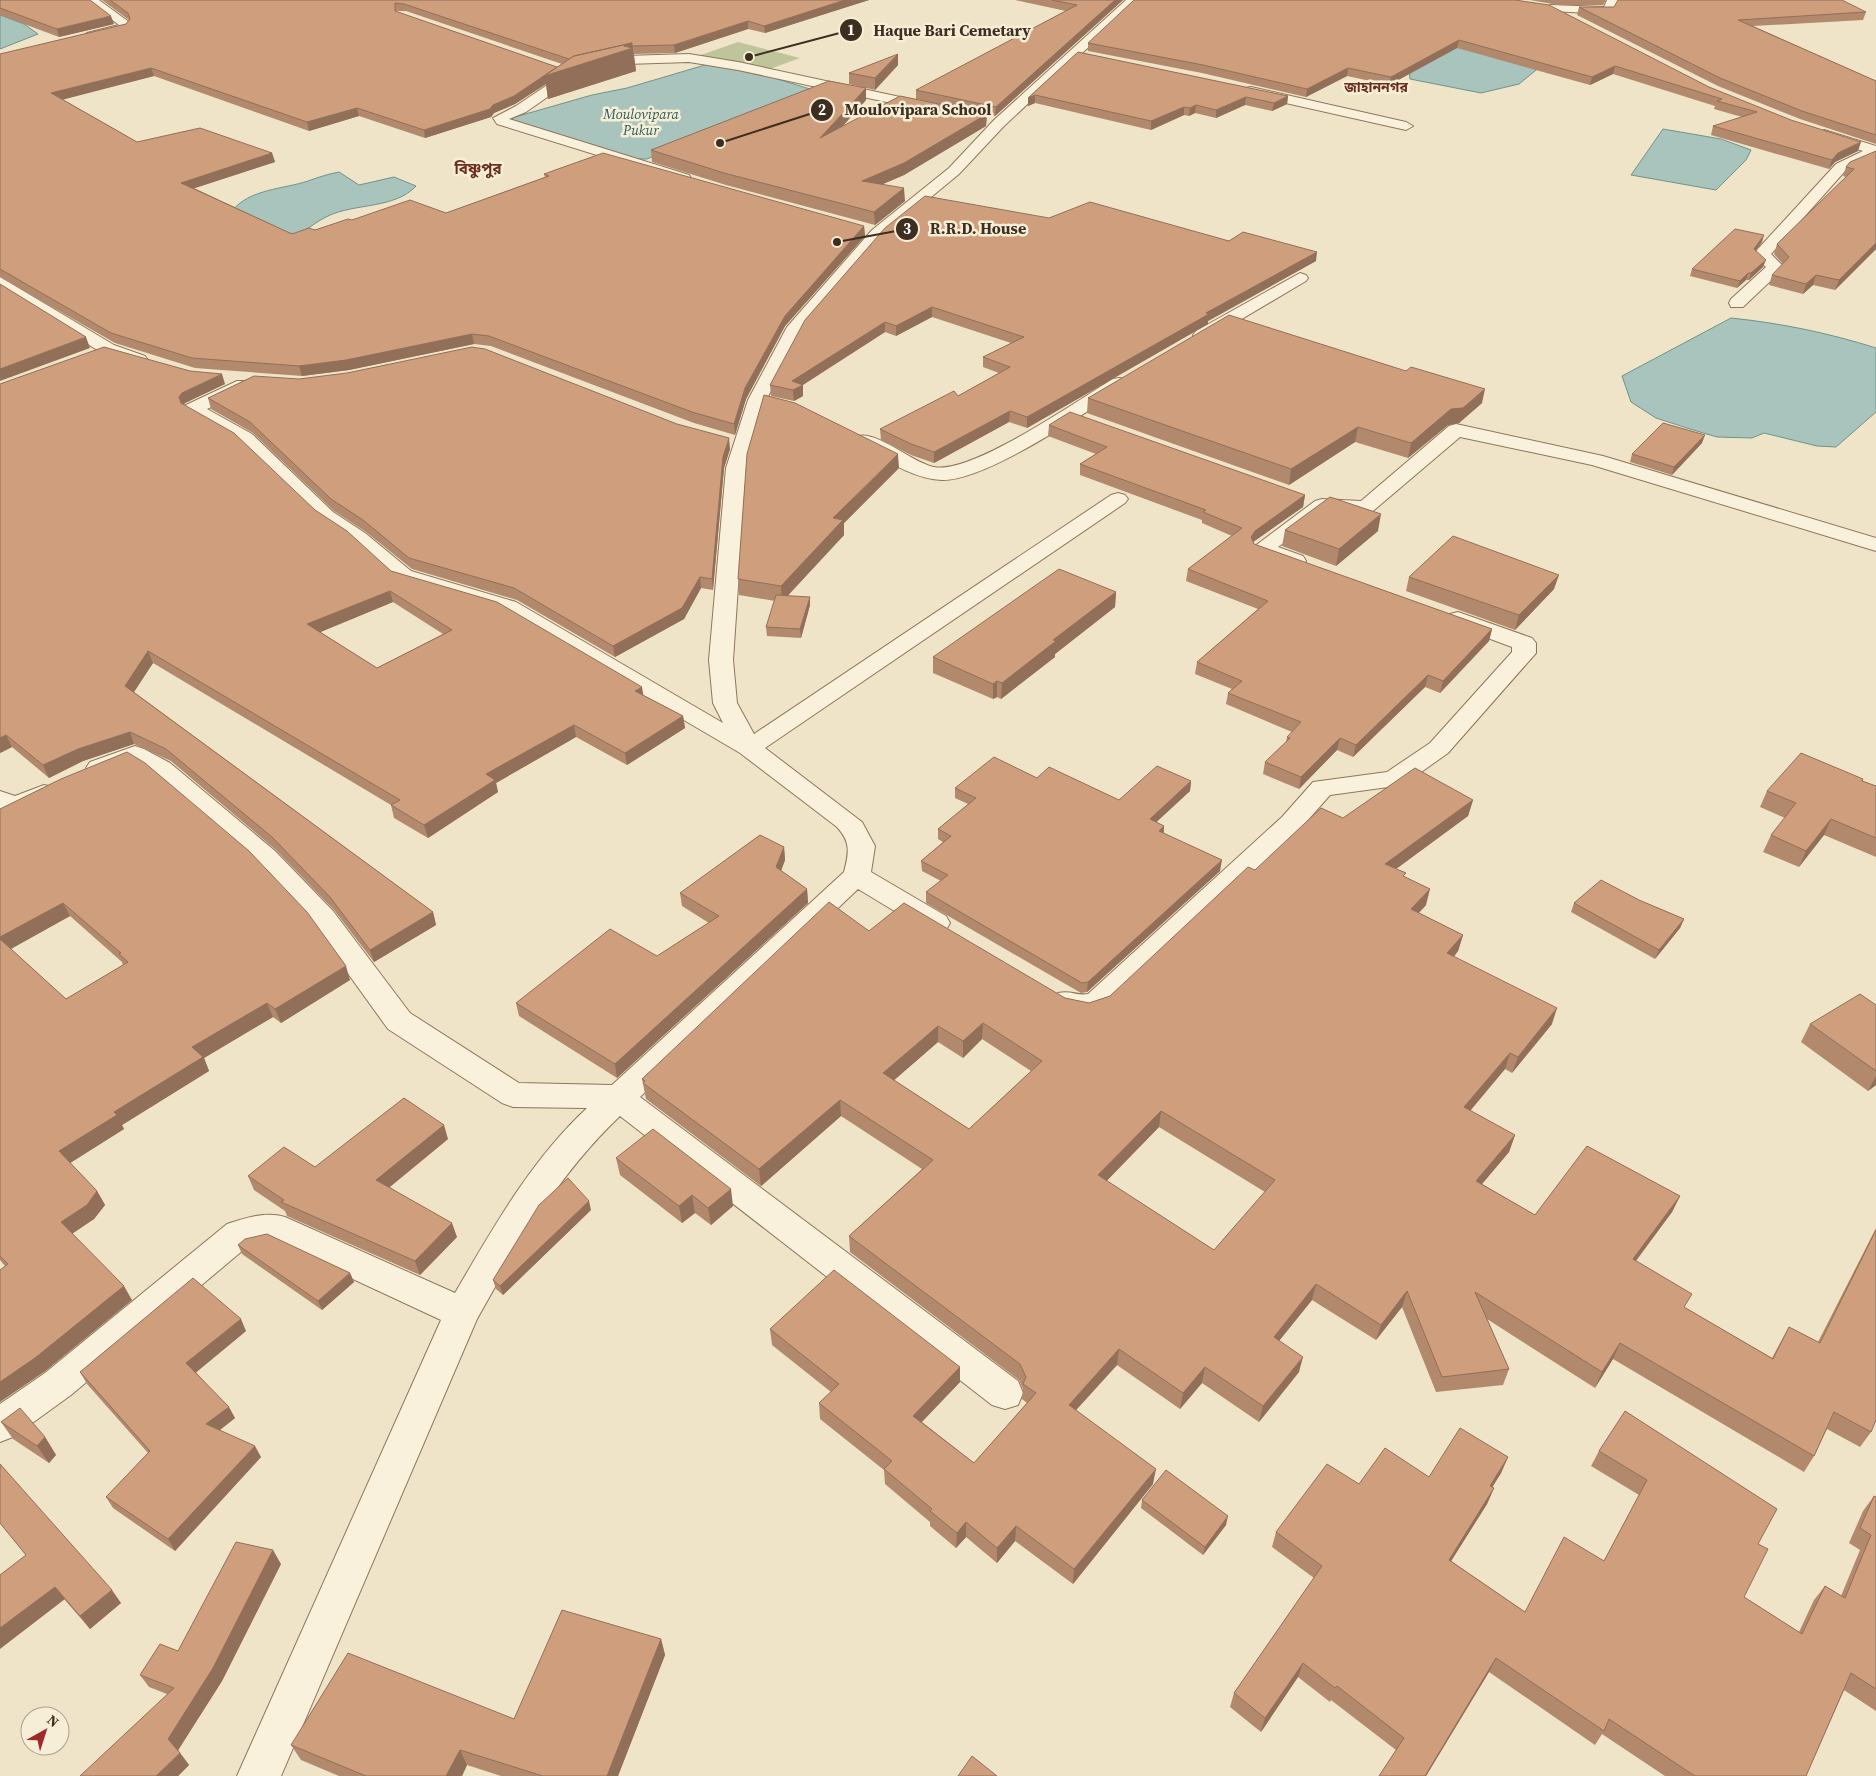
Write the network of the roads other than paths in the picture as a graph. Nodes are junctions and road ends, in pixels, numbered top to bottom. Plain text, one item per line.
1 (92, 0) edge
2 (1133, 0) edge
3 (1613, 0) edge
4 (1578, 22) edge
5 (78, 40) edge
6 (554, 68) edge
7 (572, 74) junction
8 (1239, 88) edge
9 (941, 110) edge
10 (1406, 126) dead end
11 (1812, 130) edge
12 (1876, 151) edge
13 (693, 181) edge
14 (1300, 278) dead end
15 (0, 282) edge
16 (1737, 303) dead end
17 (1185, 345) edge
18 (108, 348) junction
19 (90, 356) edge
20 (157, 366) edge
21 (1134, 375) edge
22 (220, 377) edge
23 (1067, 414) junction
24 (1094, 424) edge
25 (848, 431) edge
26 (1118, 499) dead end
27 (1876, 545) edge
28 (1318, 569) edge
29 (1440, 613) edge
30 (749, 748) junction
31 (0, 799) edge
32 (856, 876) junction
33 (959, 936) edge
34 (1053, 992) edge
35 (618, 1097) junction
36 (462, 1314) junction
37 (1005, 1393) dead end
38 (0, 1425) edge
39 (259, 1776) edge

1 - 5 street
2 - 30 street
3 - 4 street
6 - 7 street
7 - 9 street
7 - 13 street
8 - 10 street
11 - 12 street
12 - 16 street
14 - 17 street
15 - 18 street
18 - 19 street
18 - 20 street
21 - 23 street
22 - 30 street
23 - 24 street
23 - 25 street
26 - 30 street
27 - 28 street
29 - 34 street
30 - 32 street
31 - 35 street
32 - 33 street
32 - 35 street
35 - 36 street
35 - 37 street
36 - 38 street
36 - 39 street

